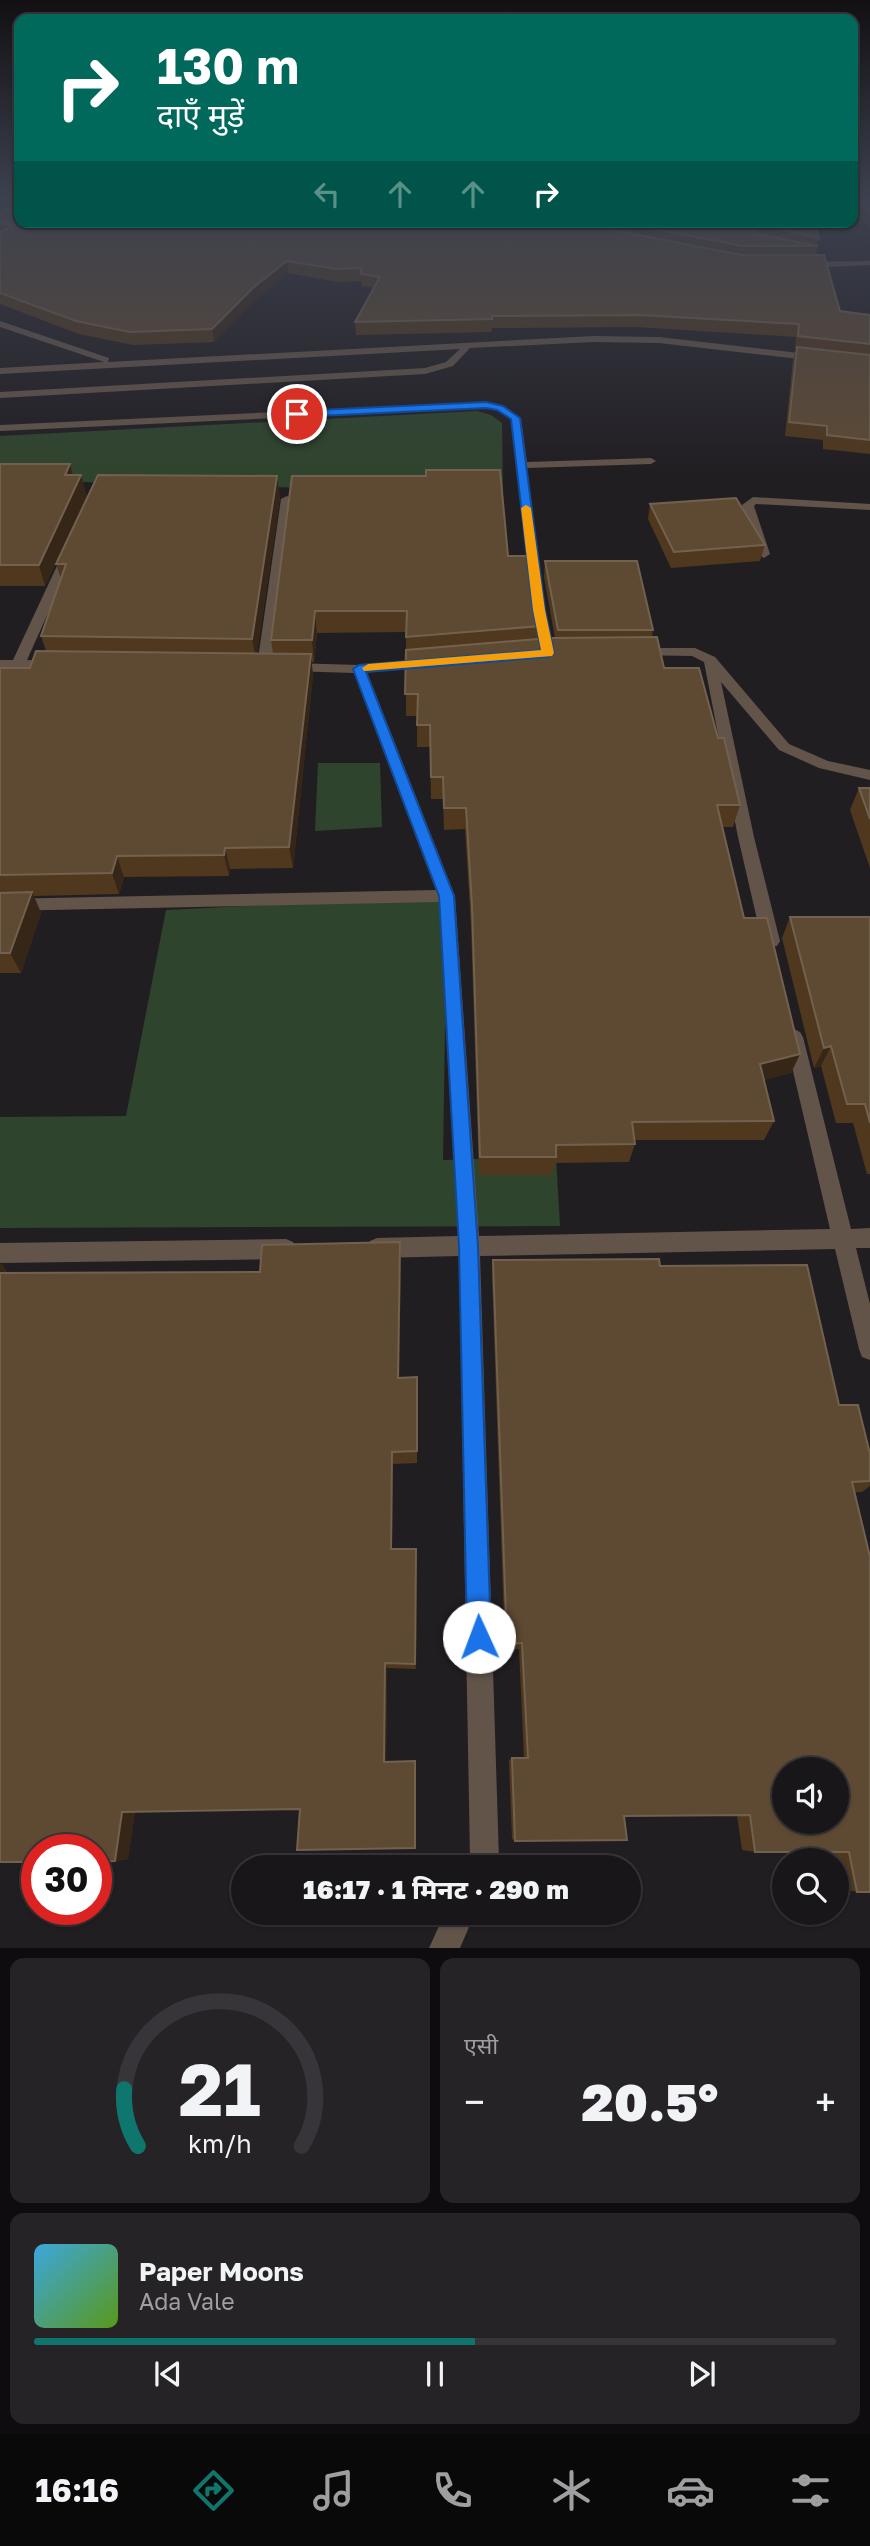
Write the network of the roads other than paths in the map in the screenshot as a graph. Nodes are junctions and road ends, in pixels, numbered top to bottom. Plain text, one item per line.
1 (0, 324) edge
2 (467, 346) junction
3 (830, 359) edge
4 (147, 363) junction
5 (120, 364) junction
6 (0, 370) edge
7 (141, 388) junction
8 (0, 395) edge
9 (0, 428) edge
10 (651, 461) dead end
11 (521, 466) junction
12 (287, 499) edge
13 (870, 507) edge
14 (73, 544) edge
15 (764, 554) edge
16 (624, 653) edge
17 (548, 654) edge
18 (710, 660) junction
19 (440, 662) edge
20 (0, 664) edge
21 (18, 665) junction
22 (73, 665) edge
23 (359, 669) junction
24 (870, 775) edge
25 (447, 896) junction
26 (0, 905) edge
27 (775, 957) edge
28 (791, 1024) edge
29 (870, 1238) edge
30 (842, 1239) junction
31 (469, 1247) junction
32 (358, 1248) edge
33 (303, 1249) edge
34 (0, 1253) edge
35 (870, 1349) edge
36 (485, 1855) edge
37 (455, 1925) edge
38 (444, 1948) edge

1 - 5 street
2 - 3 street
2 - 4 street
2 - 7 street
4 - 5 street
4 - 7 street
5 - 6 street
7 - 8 street
9 - 11 street
10 - 11 street
11 - 17 street
12 - 23 street
13 - 15 street
14 - 21 street
16 - 18 street
18 - 24 street
18 - 27 street
19 - 23 street
20 - 21 street
21 - 22 street
23 - 25 street
25 - 26 street
25 - 31 street
28 - 30 street
29 - 30 street
30 - 31 street
30 - 35 street
31 - 32 street
31 - 36 street
33 - 34 street
37 - 38 street

